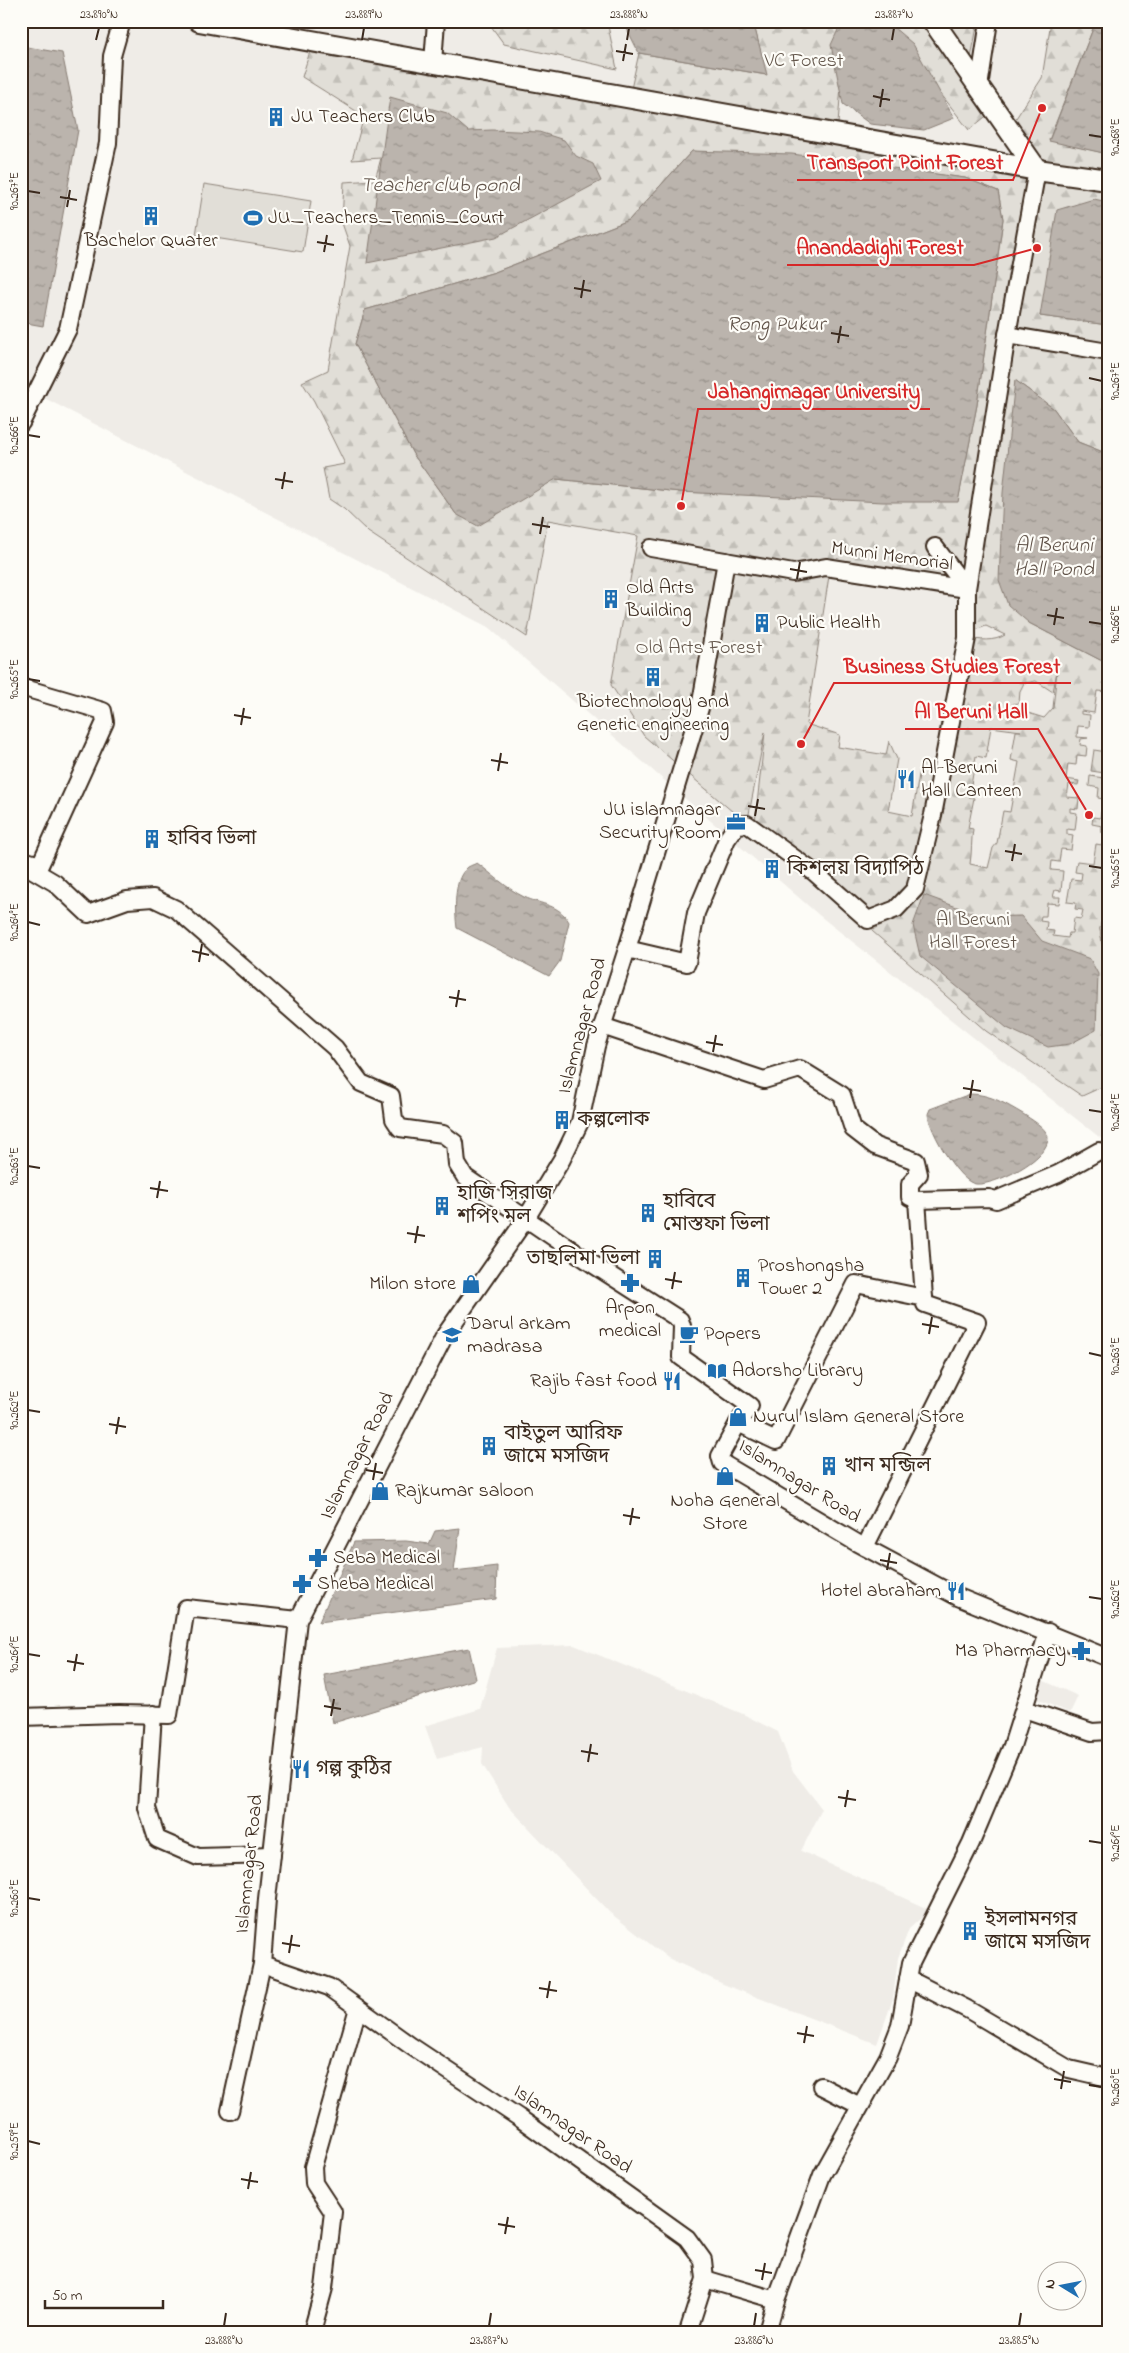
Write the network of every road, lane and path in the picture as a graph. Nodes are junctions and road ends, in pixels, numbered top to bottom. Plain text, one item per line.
1 (122, 21) edge
2 (199, 21) edge
3 (436, 21) edge
4 (933, 21) edge
5 (989, 21) edge
6 (433, 63) junction
7 (979, 87) junction
8 (1037, 170) junction
9 (1108, 180) edge
10 (1007, 335) junction
11 (1108, 352) edge
12 (21, 423) edge
13 (935, 547) dead end
14 (651, 548) dead end
15 (726, 562) junction
16 (967, 589) junction
17 (21, 687) edge
18 (21, 861) edge
19 (627, 949) junction
20 (602, 1026) junction
21 (1108, 1154) edge
22 (917, 1200) junction
23 (525, 1220) junction
24 (924, 1298) junction
25 (738, 1423) junction
26 (865, 1548) junction
27 (298, 1620) junction
28 (1048, 1632) junction
29 (1108, 1658) edge
30 (1024, 1709) junction
31 (153, 1714) junction
32 (21, 1717) edge
33 (1108, 1732) edge
34 (272, 1855) junction
35 (262, 1964) junction
36 (908, 1979) junction
37 (358, 2008) junction
38 (1108, 2078) edge
39 (821, 2086) dead end
40 (860, 2106) junction
41 (230, 2111) dead end
42 (705, 2279) junction
43 (776, 2300) junction
44 (312, 2332) edge
45 (688, 2332) edge
46 (767, 2332) edge

1 - 12 street
2 - 6 street
3 - 6 street
4 - 7 street
5 - 7 street
6 - 8 street
7 - 8 street
8 - 9 street
8 - 10 street, Munni Memorial
10 - 11 street
10 - 16 street, Munni Memorial
13 - 16 street
14 - 15 street, Munni Memorial
15 - 16 street, Munni Memorial
15 - 19 street
16 - 19 street, Islamnagar Road
17 - 18 street
18 - 23 street, Islamnagar Road
19 - 20 street, Islamnagar Road
20 - 22 street
20 - 23 street, Islamnagar Road
21 - 22 street
22 - 24 street
23 - 25 street, Islamnagar Road
23 - 27 street, Islamnagar Road
24 - 25 street
24 - 26 street
25 - 26 street, Islamnagar Road
26 - 28 street, Islamnagar Road
27 - 31 street
27 - 34 street, Islamnagar Road
28 - 29 street, Islamnagar Road
28 - 30 street
30 - 33 street
30 - 36 street
31 - 32 street
31 - 34 street
34 - 35 street, Islamnagar Road
35 - 37 street, Islamnagar Road
35 - 41 street
36 - 38 street
36 - 40 street
37 - 42 street, Islamnagar Road
37 - 44 street
39 - 40 street
40 - 43 street
42 - 43 street
42 - 45 street
43 - 46 street

